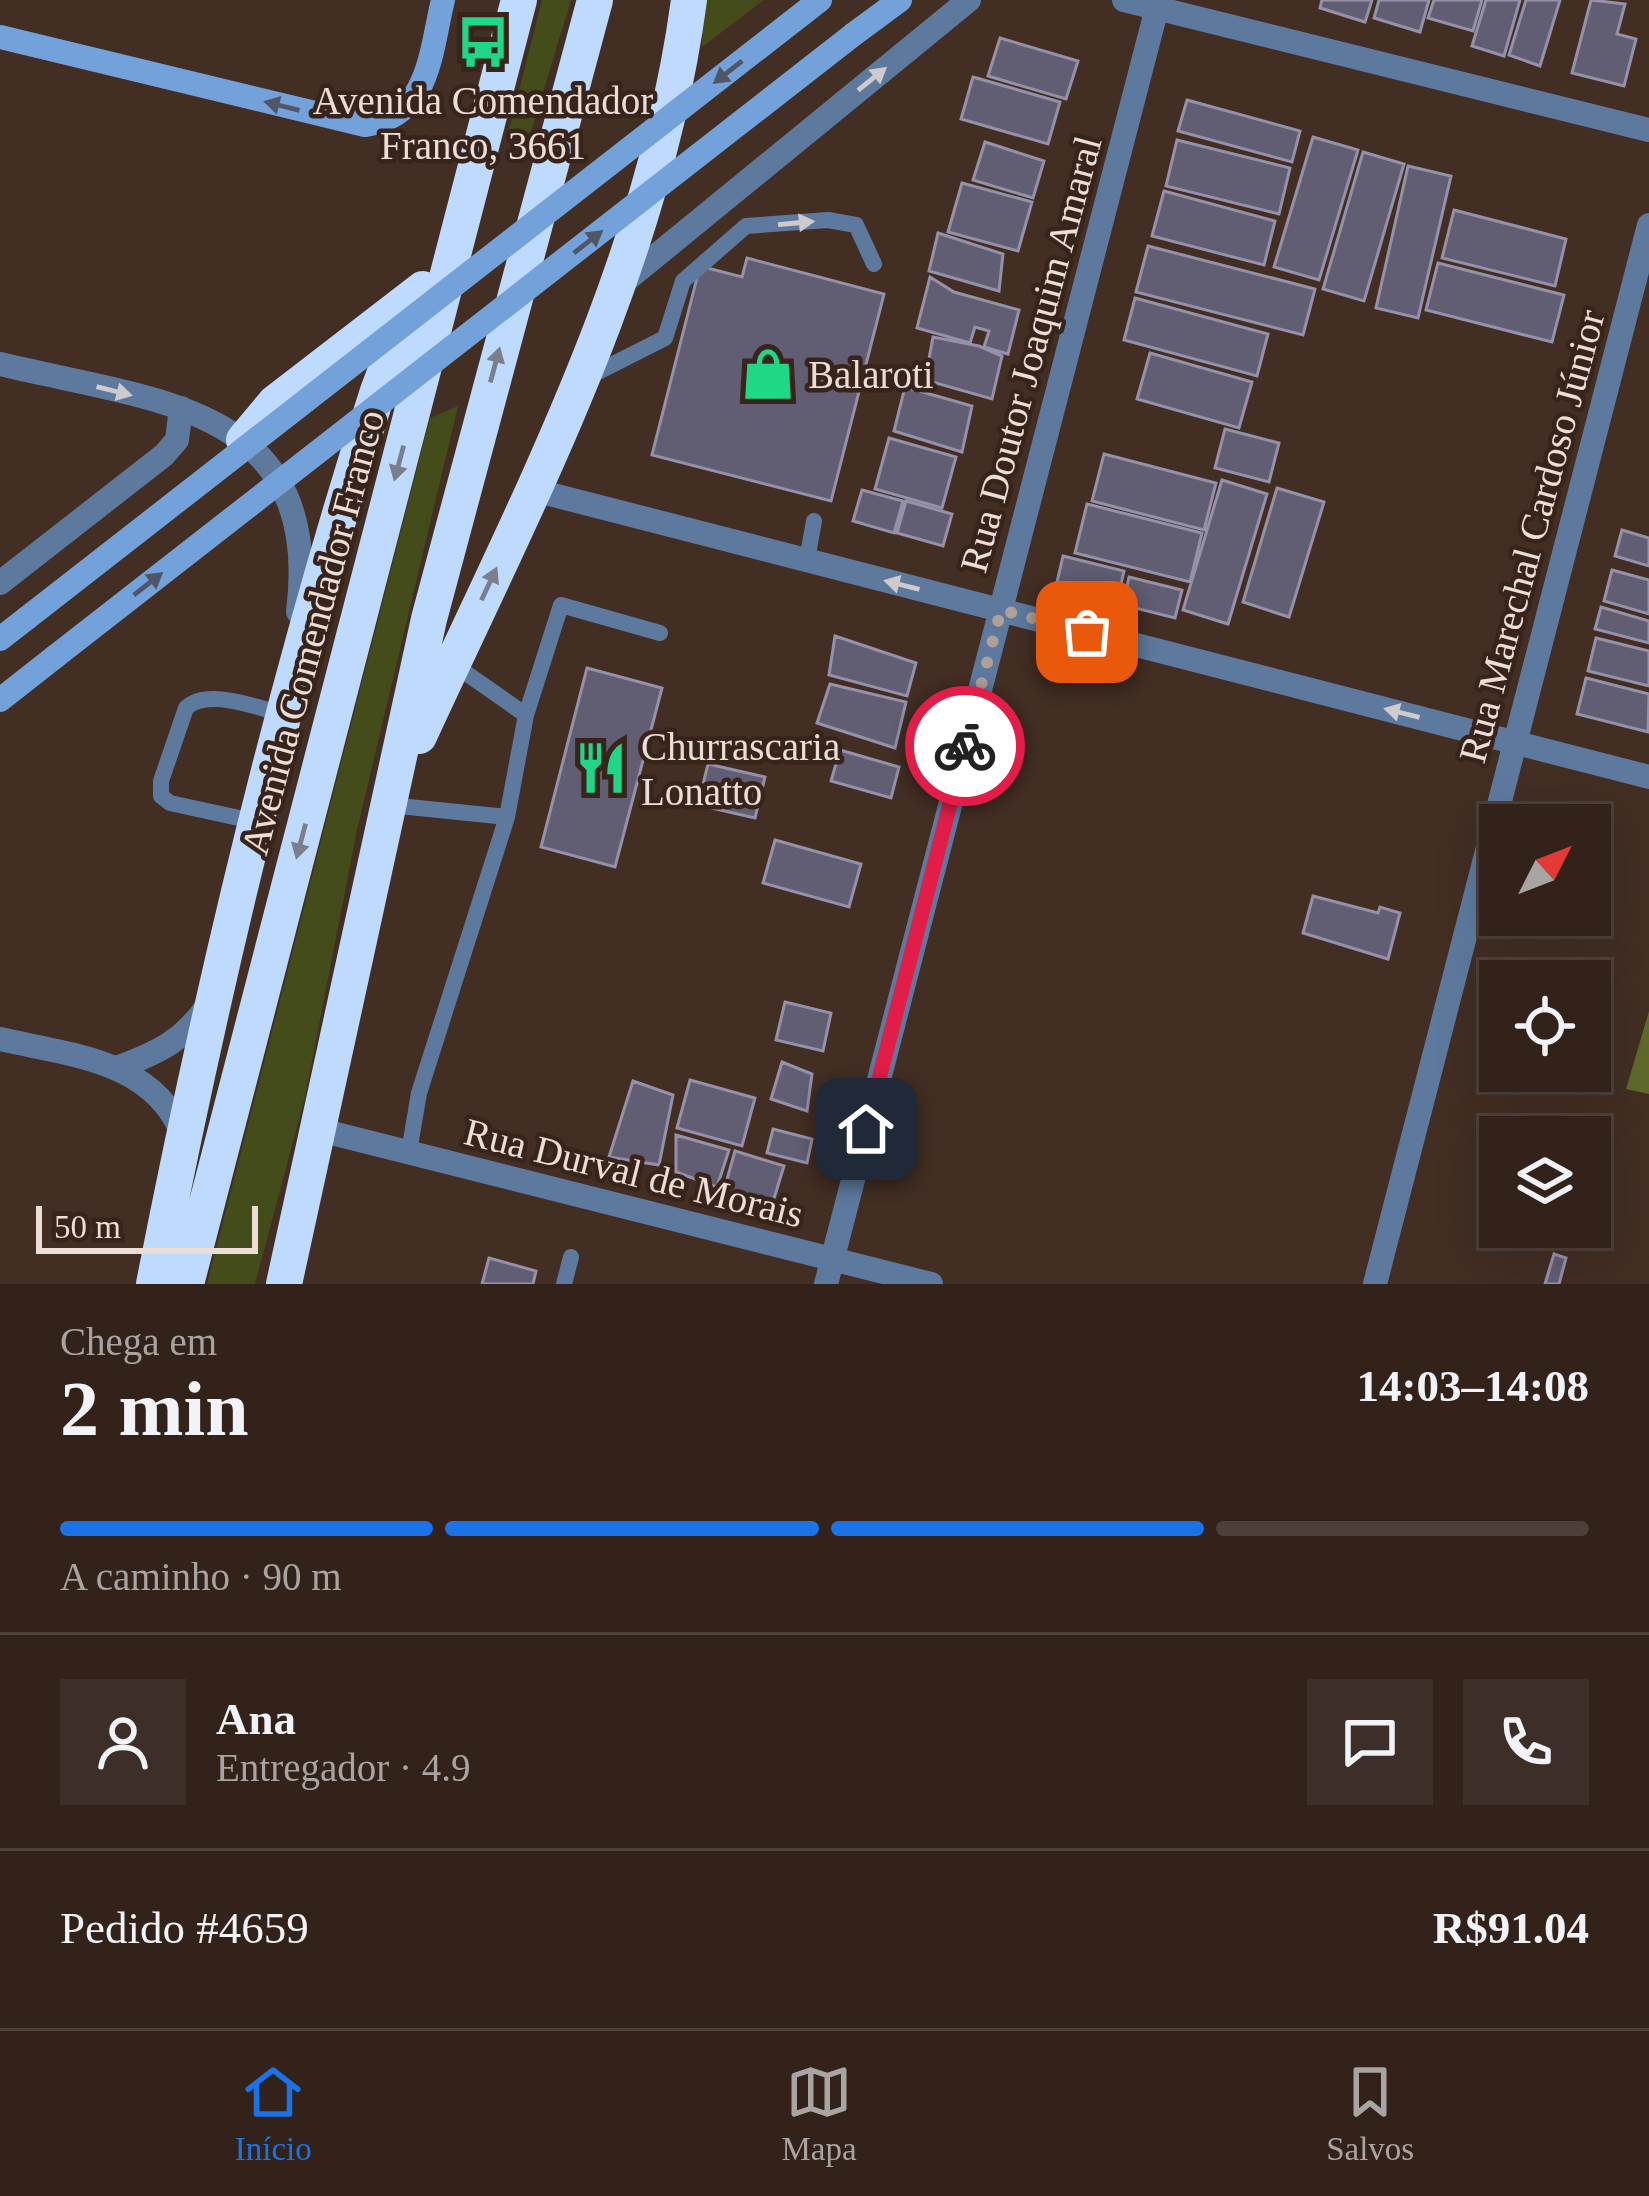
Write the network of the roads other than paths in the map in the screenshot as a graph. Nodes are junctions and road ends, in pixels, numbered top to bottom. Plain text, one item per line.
1 (443, 0) edge
2 (519, 0) edge
3 (595, 0) edge
4 (689, 0) edge
5 (820, 0) edge
6 (900, 0) edge
7 (969, 0) edge
8 (1124, 0) edge
9 (1158, 3) edge
10 (0, 38) edge
11 (1649, 130) edge
12 (1649, 225) edge
13 (874, 264) dead end
14 (449, 269) junction
15 (619, 286) junction
16 (0, 364) edge
17 (583, 379) junction
18 (181, 408) junction
19 (244, 440) junction
20 (534, 490) junction
21 (814, 520) dead end
22 (806, 560) junction
23 (0, 584) edge
24 (1001, 610) junction
25 (660, 633) dead end
26 (0, 639) edge
27 (452, 664) junction
28 (0, 700) edge
29 (286, 704) junction
30 (526, 715) junction
31 (1515, 742) junction
32 (1649, 777) edge
33 (387, 805) junction
34 (507, 817) junction
35 (257, 822) junction
36 (213, 999) junction
37 (0, 1039) edge
38 (119, 1067) junction
39 (320, 1130) junction
40 (183, 1136) junction
41 (410, 1152) junction
42 (571, 1257) dead end
43 (829, 1271) edge
44 (154, 1284) edge
45 (186, 1284) edge
46 (284, 1284) edge
47 (564, 1284) edge
48 (931, 1284) edge
49 (1375, 1284) edge

1 -> 10 main road
2 - 14 highway, Avenida Comendador Franco
33 -> 3 highway
4 - 15 highway
5 -> 26 main road, bridge
28 -> 6 main road, bridge
15 -> 7 street
8 - 9 street
9 - 11 street
9 - 24 street, Rua Doutor Joaquim Amaral
12 - 31 street, Rua Marechal Cardoso Júnior
17 -> 13 lane
14 - 19 highway
14 - 29 highway
14 -> 45 highway, Avenida Comendador Franco
15 - 17 highway
16 -> 18 street
17 - 20 highway
18 - 19 street
18 - 23 street
19 - 29 street
20 - 22 street
27 -> 20 highway
21 - 22 lane
24 -> 22 street
31 -> 24 street
24 - 43 street, Rua Doutor Joaquim Amaral
25 - 30 lane
27 - 30 lane
27 - 33 highway
29 - 35 highway
29 - 35 lane
30 - 34 lane
31 - 32 street
31 - 49 street, Rua Marechal Cardoso Júnior
33 - 34 lane
33 - 39 highway
34 - 41 lane
35 - 36 highway
36 - 38 street
36 - 40 highway
37 - 38 street
38 - 40 street
39 - 41 street, Rua Durval de Morais
39 - 46 highway
40 - 44 highway
41 - 43 street, Rua Durval de Morais
42 - 47 lane
43 - 48 street, Rua Durval de Morais

